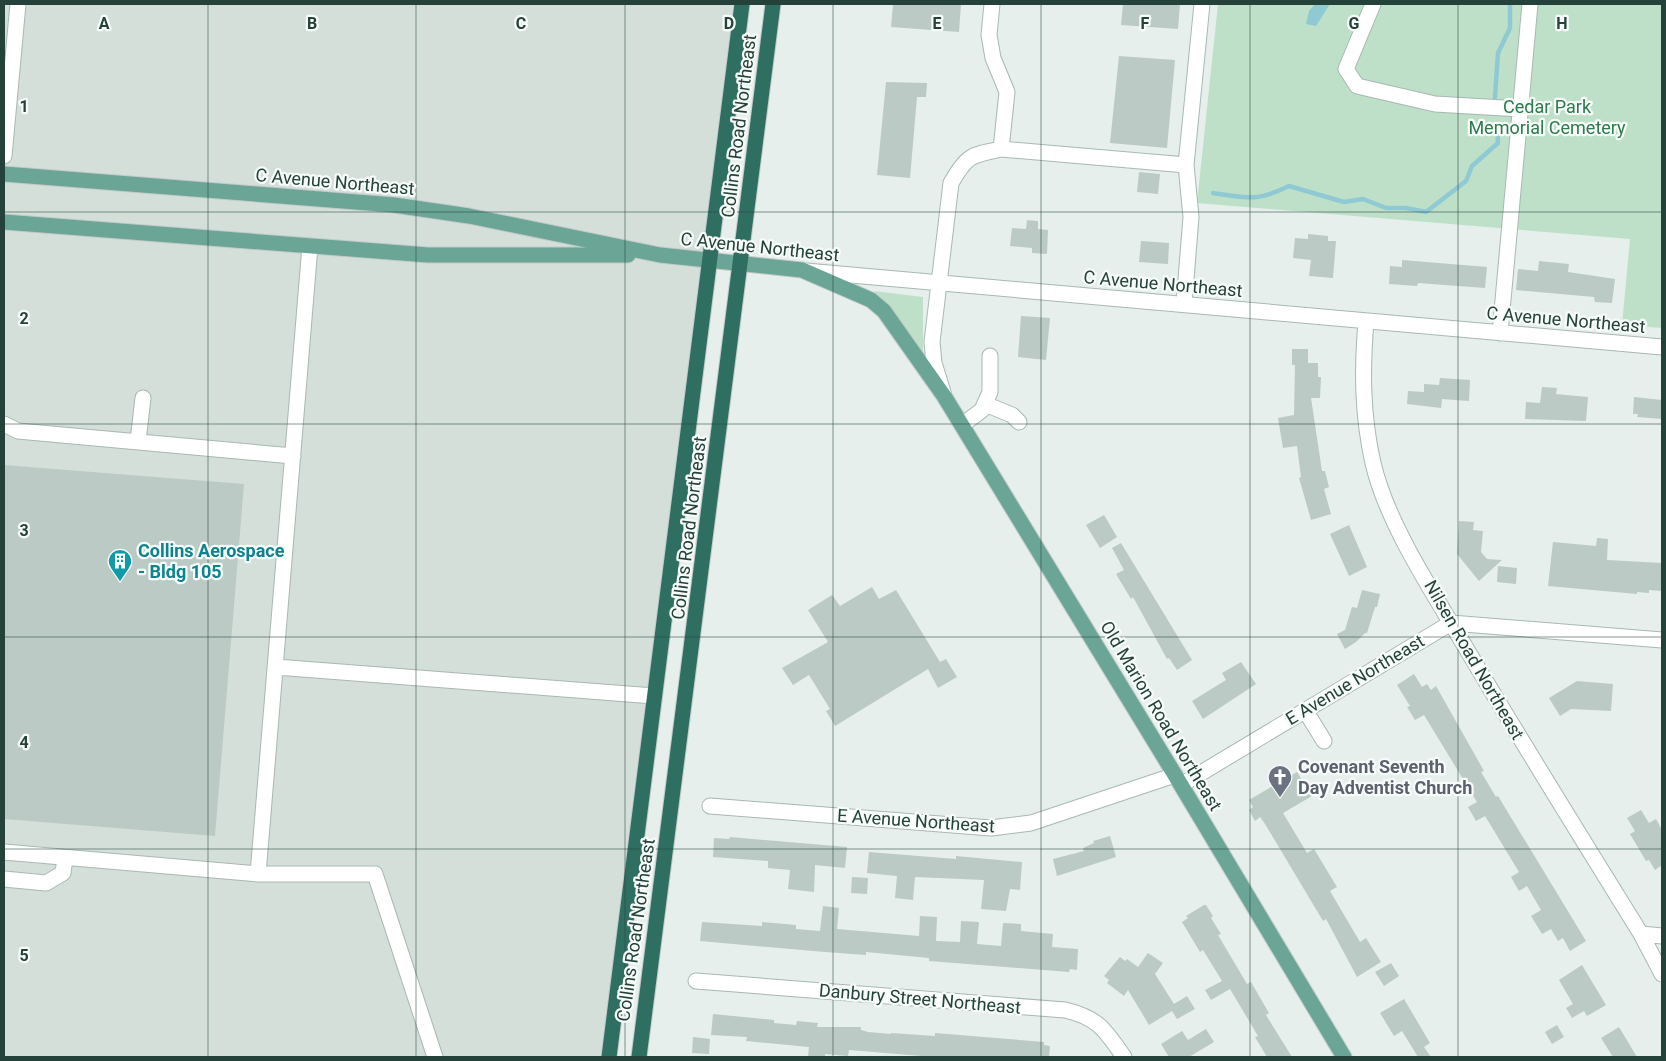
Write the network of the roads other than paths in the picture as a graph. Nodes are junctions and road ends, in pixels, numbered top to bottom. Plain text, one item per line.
1 (18, 4) edge
2 (742, 4) edge
3 (774, 4) edge
4 (992, 4) edge
5 (1202, 4) edge
6 (1372, 4) edge
7 (1530, 4) edge
8 (10, 28) edge
9 (1521, 109) junction
10 (1001, 149) junction
11 (4, 156) edge
12 (1186, 165) junction
13 (4, 174) edge
14 (4, 222) edge
15 (310, 246) junction
16 (660, 255) junction
17 (710, 260) junction
18 (741, 263) junction
19 (802, 270) junction
20 (938, 284) junction
21 (1184, 304) junction
22 (1366, 321) junction
23 (1500, 332) junction
24 (1662, 347) edge
25 (990, 356) dead end
26 (944, 396) junction
27 (143, 398) dead end
28 (985, 404) junction
29 (1019, 422) dead end
30 (4, 424) edge
31 (962, 424) junction
32 (138, 441) junction
33 (293, 456) junction
34 (1451, 623) junction
35 (1662, 640) edge
36 (276, 668) junction
37 (654, 696) junction
38 (1305, 710) junction
39 (1324, 741) dead end
40 (1178, 780) junction
41 (710, 806) dead end
42 (4, 852) edge
43 (65, 858) junction
44 (258, 874) junction
45 (4, 879) edge
46 (1641, 934) junction
47 (1662, 936) edge
48 (1662, 974) edge
49 (696, 981) dead end
50 (435, 1057) edge
51 (609, 1057) edge
52 (639, 1057) edge
53 (1124, 1057) edge
54 (1344, 1057) edge

1 - 8 street
2 - 17 highway, Collins Road Northeast
3 - 18 highway, Collins Road Northeast
4 - 10 street
5 - 12 street
6 - 9 street
7 - 9 street
8 - 11 street
9 - 23 street
10 - 12 street, Old Marion Road Northeast
10 - 20 street, Old Marion Road Northeast
12 - 21 street
13 - 16 main road, C Avenue Northeast
14 - 15 main road, C Avenue Northeast
15 - 16 main road, C Avenue Northeast
15 - 33 street
16 - 17 main road, C Avenue Northeast
17 - 18 main road, C Avenue Northeast
17 - 37 highway, Collins Road Northeast
18 - 19 main road, C Avenue Northeast
18 - 52 highway, Collins Road Northeast
19 - 20 street, C Avenue Northeast
19 - 26 main road, Old Marion Road Northeast
20 - 21 street, C Avenue Northeast
20 - 26 street, Old Marion Road Northeast
21 - 22 street, C Avenue Northeast
22 - 23 street, C Avenue Northeast
22 - 34 street, Nilsen Road Northeast
23 - 24 street, C Avenue Northeast
25 - 28 street
26 - 31 main road, Old Marion Road Northeast
27 - 32 street
28 - 29 street
28 - 31 street
30 - 32 street
31 - 40 main road, Old Marion Road Northeast
32 - 33 street
33 - 36 street
34 - 35 street
34 - 38 street, E Avenue Northeast
34 - 46 street, Nilsen Road Northeast
36 - 37 street
36 - 44 street
37 - 51 highway, Collins Road Northeast
38 - 39 street
38 - 40 street, E Avenue Northeast
40 - 41 street, E Avenue Northeast
40 - 54 main road, Old Marion Road Northeast
42 - 43 street
43 - 44 street
43 - 45 street
44 - 50 street
46 - 47 street
46 - 48 street, Nilsen Road Northeast
49 - 53 street, Danbury Street Northeast

